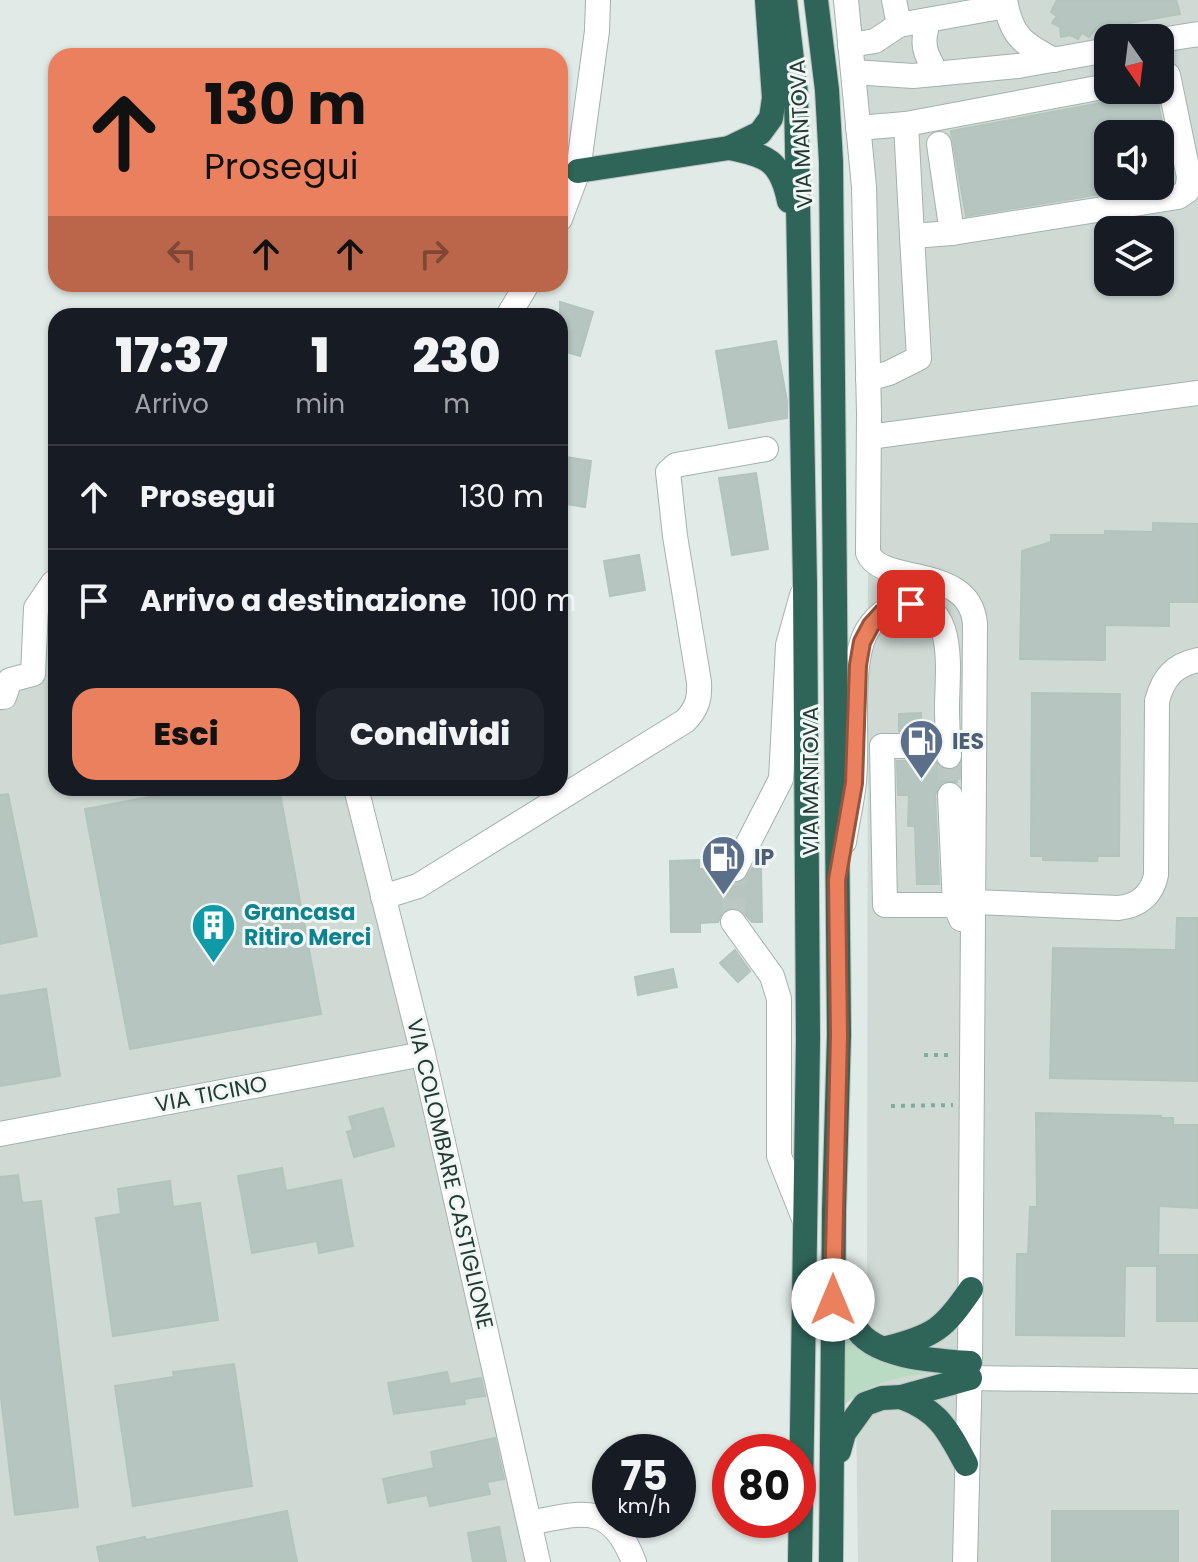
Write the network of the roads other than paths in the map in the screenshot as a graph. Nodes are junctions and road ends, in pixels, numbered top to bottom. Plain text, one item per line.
1 (598, 0) edge
2 (767, 0) edge
3 (785, 0) edge
4 (816, 0) edge
5 (846, 0) edge
6 (894, 0) edge
7 (1005, 3) edge
8 (929, 20) junction
9 (899, 25) junction
10 (1012, 30) junction
11 (1198, 34) edge
12 (1174, 38) edge
13 (850, 45) junction
14 (1094, 53) edge
15 (1054, 60) junction
16 (1001, 67) junction
17 (853, 72) junction
18 (937, 74) junction
19 (1094, 89) edge
20 (1174, 104) edge
21 (906, 124) junction
22 (858, 128) junction
23 (939, 144) dead end
24 (729, 148) junction
25 (578, 171) junction
26 (568, 198) edge
27 (952, 233) junction
28 (912, 236) junction
29 (798, 250) junction
30 (868, 379) junction
31 (1198, 393) edge
32 (869, 437) junction
33 (766, 449) dead end
34 (805, 585) junction
35 (48, 590) edge
36 (1198, 660) edge
37 (0, 697) edge
38 (568, 793) edge
39 (950, 795) tunnel mouth
40 (358, 796) edge
41 (564, 796) edge
42 (735, 869) tunnel mouth
43 (837, 880) junction
44 (383, 897) junction
45 (964, 903) junction
46 (733, 922) tunnel mouth
47 (423, 1054) junction
48 (0, 1134) edge
49 (834, 1211) junction
50 (805, 1222) junction
51 (971, 1289) junction
52 (884, 1348) junction
53 (970, 1370) junction
54 (1198, 1381) edge
55 (901, 1397) junction
56 (966, 1464) junction
57 (832, 1477) junction
58 (530, 1523) junction
59 (538, 1562) edge
60 (634, 1562) edge
61 (800, 1562) edge
62 (831, 1562) edge
63 (965, 1562) edge

1 - 25 street
2 - 24 highway
3 - 29 highway, VIA MANTOVA
4 - 43 highway, VIA MANTOVA
5 - 13 street
6 - 9 street
7 - 8 street
7 - 10 street
8 - 9 street
8 - 18 street
9 - 13 street
10 - 15 street
10 - 16 street
11 - 12 street
13 - 17 street
14 - 15 street
15 - 16 street
16 - 18 street
17 - 18 street
17 - 22 street
19 - 21 street
20 - 27 street
21 - 22 street
21 - 28 street
22 - 30 street
23 - 27 street
24 - 25 highway
24 - 29 highway
25 - 26 street
27 - 28 street
28 - 30 street
29 - 34 highway, VIA MANTOVA
30 - 32 street
31 - 32 street
32 - 45 street
33 - 38 street
34 - 42 street
34 - 50 highway, VIA MANTOVA
35 - 37 street
36 - 45 street
39 - 45 street
40 - 44 street, VIA COLOMBARE CASTIGLIONE
41 - 44 street
43 - 45 street
43 - 49 highway, VIA MANTOVA
44 - 47 street, VIA COLOMBARE CASTIGLIONE
45 - 51 street
46 - 50 street
47 - 48 street, VIA TICINO
47 - 58 street, VIA COLOMBARE CASTIGLIONE
49 - 52 highway
49 - 57 highway, VIA MANTOVA
50 - 61 highway, VIA MANTOVA
51 - 52 highway
51 - 53 street
52 - 53 highway
53 - 54 street
53 - 55 highway
53 - 56 street
55 - 56 highway
55 - 57 highway
56 - 63 street
57 - 62 highway, VIA MANTOVA
58 - 59 street, VIA COLOMBARE CASTIGLIONE
58 - 60 street

